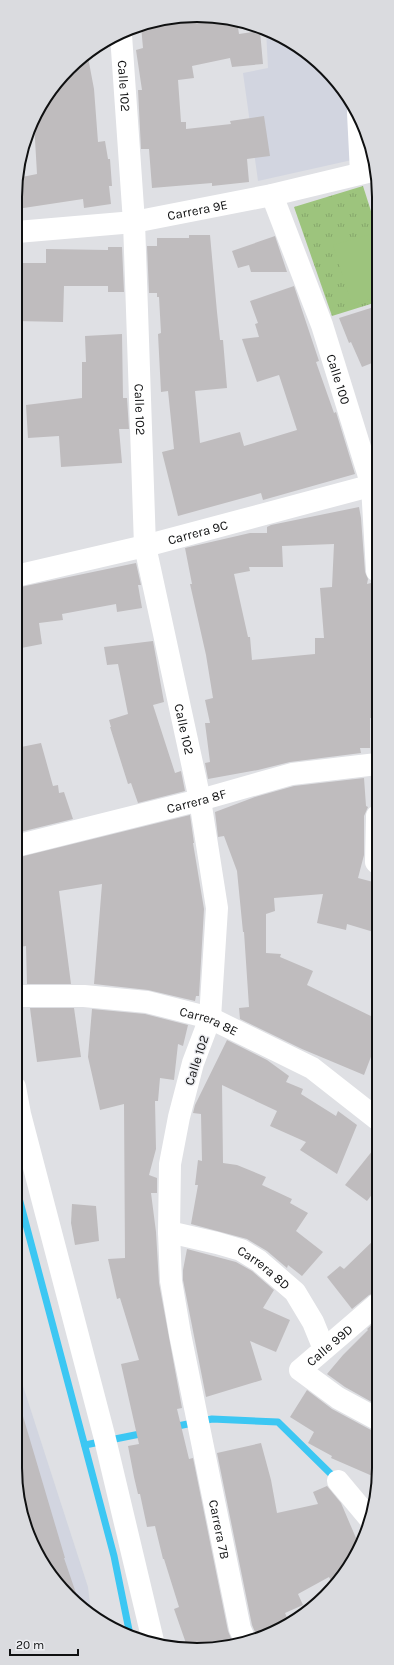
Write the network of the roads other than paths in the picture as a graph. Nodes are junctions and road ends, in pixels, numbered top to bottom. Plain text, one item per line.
1 (121, 39) edge
2 (364, 145) edge
3 (369, 171) edge
4 (272, 195) junction
5 (134, 222) junction
6 (22, 231) edge
7 (372, 479) edge
8 (372, 486) edge
9 (145, 546) junction
10 (22, 575) edge
11 (372, 765) edge
12 (200, 800) junction
13 (22, 844) edge
14 (22, 996) edge
15 (210, 1018) junction
16 (372, 1115) edge
17 (22, 1122) edge
18 (169, 1232) junction
19 (372, 1308) edge
20 (324, 1349) junction
21 (372, 1416) edge
22 (198, 1422) joint
23 (338, 1481) dead end
24 (366, 1514) edge
25 (152, 1637) edge
26 (244, 1637) edge

1 - 5 street, Calle 102
2 - 3 street
3 - 4 street, Carrera 9E
4 - 5 street, Carrera 9E
4 - 7 street, Calle 100
5 - 6 street, Carrera 9E
5 - 9 street, Calle 102
8 - 9 street, Carrera 9C
9 - 10 street, Carrera 9C
9 - 12 street, Calle 102
11 - 12 street, Carrera 8F
12 - 13 street, Carrera 8F
12 - 15 street, Calle 102
14 - 15 street, Carrera 8E
15 - 16 street, Carrera 8E
15 - 18 street, Calle 102
17 - 25 street
18 - 20 street, Carrera 8D
18 - 22 street, Calle 102
19 - 20 street, Calle 99D
20 - 21 street, Calle 99D
22 - 26 street, Carrera 7B
23 - 24 street

